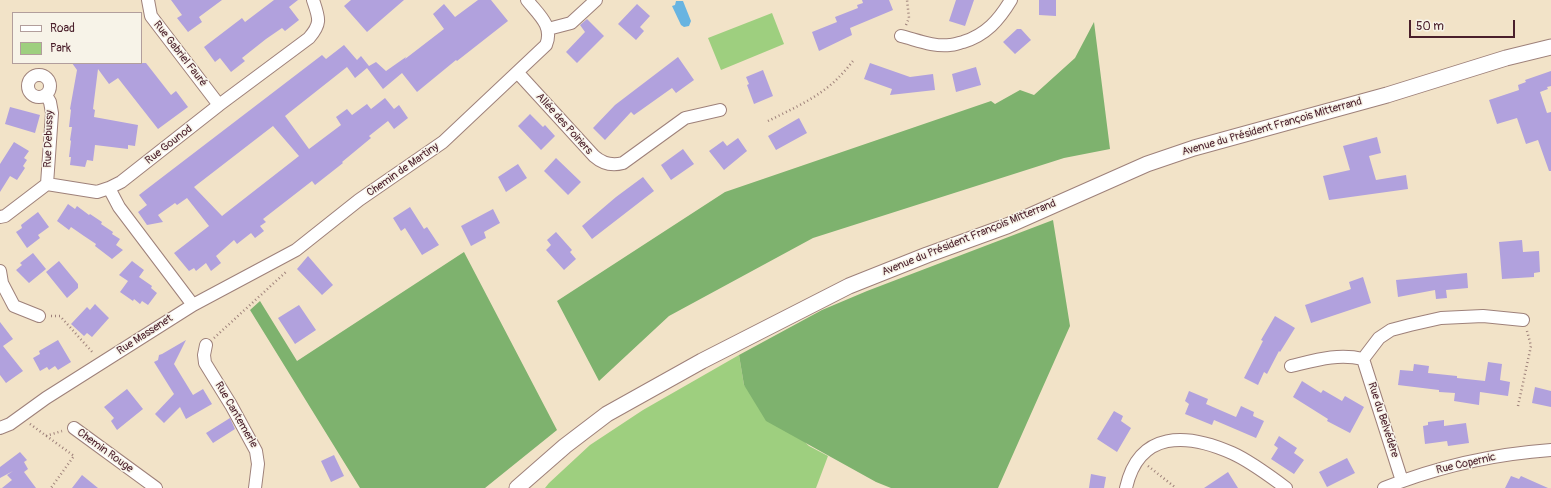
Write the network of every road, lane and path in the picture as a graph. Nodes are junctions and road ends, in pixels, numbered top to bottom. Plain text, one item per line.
1 (148, 0) edge
2 (313, 0) edge
3 (527, 0) edge
4 (596, 0) edge
5 (907, 0) edge
6 (1011, 0) edge
7 (548, 29) junction
8 (901, 36) joint
9 (1551, 38) edge
10 (1551, 47) edge
11 (1506, 58) junction
12 (853, 61) dead end
13 (518, 73) junction
14 (46, 94) dead end
15 (219, 105) junction
16 (720, 110) dead end
17 (768, 122) dead end
18 (47, 184) junction
19 (109, 188) junction
20 (0, 217) edge
21 (296, 250) junction
22 (0, 271) edge
23 (193, 305) junction
24 (39, 316) joint
25 (1523, 320) joint
26 (206, 345) joint
27 (1363, 359) junction
28 (102, 363) junction
29 (1292, 366) dead end
30 (1518, 406) dead end
31 (20, 417) junction
32 (0, 428) edge
33 (74, 428) joint
34 (46, 436) junction
35 (1551, 450) edge
36 (1138, 459) junction
37 (1402, 481) junction
38 (51, 488) edge
39 (156, 488) edge
40 (255, 488) edge
41 (517, 488) edge
42 (1126, 488) edge
43 (1176, 488) edge
44 (1286, 488) edge
45 (1384, 488) edge

1 - 15 street, Rue Gabriel Fauré
2 - 15 street, Rue Gounod
3 - 7 street
4 - 7 street
5 - 8 path
6 - 8 street
7 - 13 street, Chemin de Martiny
9 - 11 street, Avenue du Président François Mitterrand
10 - 11 street, Avenue du Président François Mitterrand
11 - 41 street, Avenue du Président François Mitterrand
12 - 17 path
13 - 16 street, Allée des Poiriers
13 - 21 street, Chemin de Martiny
14 - 18 street, Rue Debussy
15 - 19 street, Rue Gounod
18 - 19 street
18 - 20 street
19 - 23 street
21 - 23 street, Rue Massenet
21 - 26 path
22 - 24 street
23 - 28 street, Rue Massenet
24 - 28 path
25 - 27 street
25 - 30 path
26 - 40 street, Rue Cantemerle
27 - 29 street
27 - 37 street, Rue du Belvédère
28 - 31 street, Rue Massenet
31 - 32 street, Rue Massenet
31 - 34 path
33 - 34 path
33 - 39 street, Chemin Rouge
34 - 38 path
35 - 37 street, Rue Copernic
36 - 42 street
36 - 43 path
36 - 44 street
37 - 45 street, Rue Copernic

